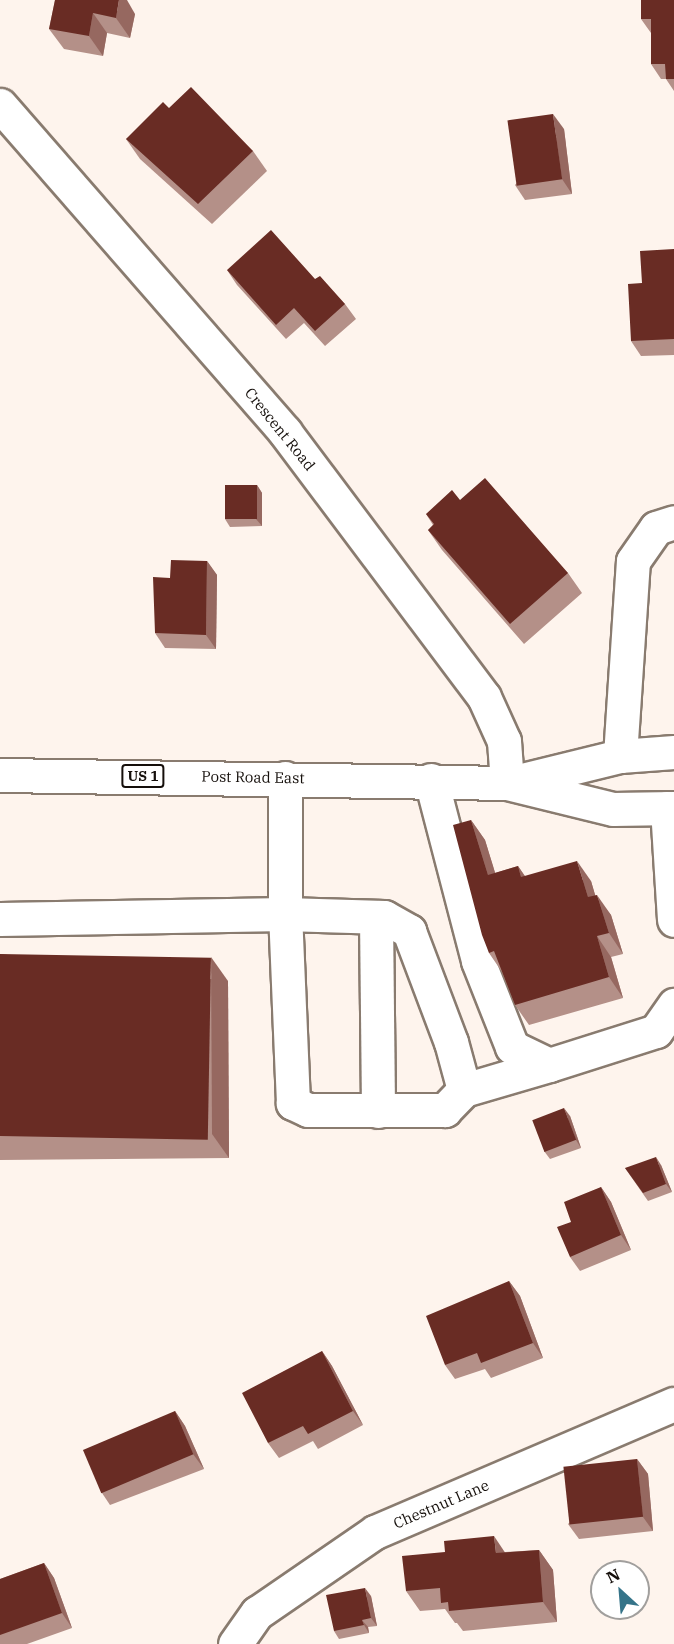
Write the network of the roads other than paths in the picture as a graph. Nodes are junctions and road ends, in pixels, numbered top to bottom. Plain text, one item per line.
1 (0, 105) edge
2 (674, 522) edge
3 (674, 752) edge
4 (620, 756) junction
5 (0, 775) edge
6 (285, 778) junction
7 (431, 780) junction
8 (507, 783) junction
9 (670, 808) edge
10 (285, 914) junction
11 (376, 917) junction
12 (0, 920) edge
13 (674, 920) edge
14 (674, 1005) edge
15 (549, 1065) junction
16 (464, 1090) junction
17 (378, 1111) junction
18 (674, 1404) edge
19 (235, 1644) edge

1 - 8 street, Crescent Road
2 - 4 street
3 - 4 street, Post Road East / US 1
4 - 8 street, Post Road East / US 1
5 - 6 street, Post Road East / US 1
6 - 7 street, Post Road East / US 1
6 - 10 street
7 - 8 street, Post Road East / US 1
7 - 15 street
8 - 9 street, Post Road East / US 1
9 - 13 street
10 - 11 street
10 - 12 street
10 - 17 street
11 - 16 street
11 - 17 street
14 - 15 street
15 - 16 street
16 - 17 street
18 - 19 street, Chestnut Lane

